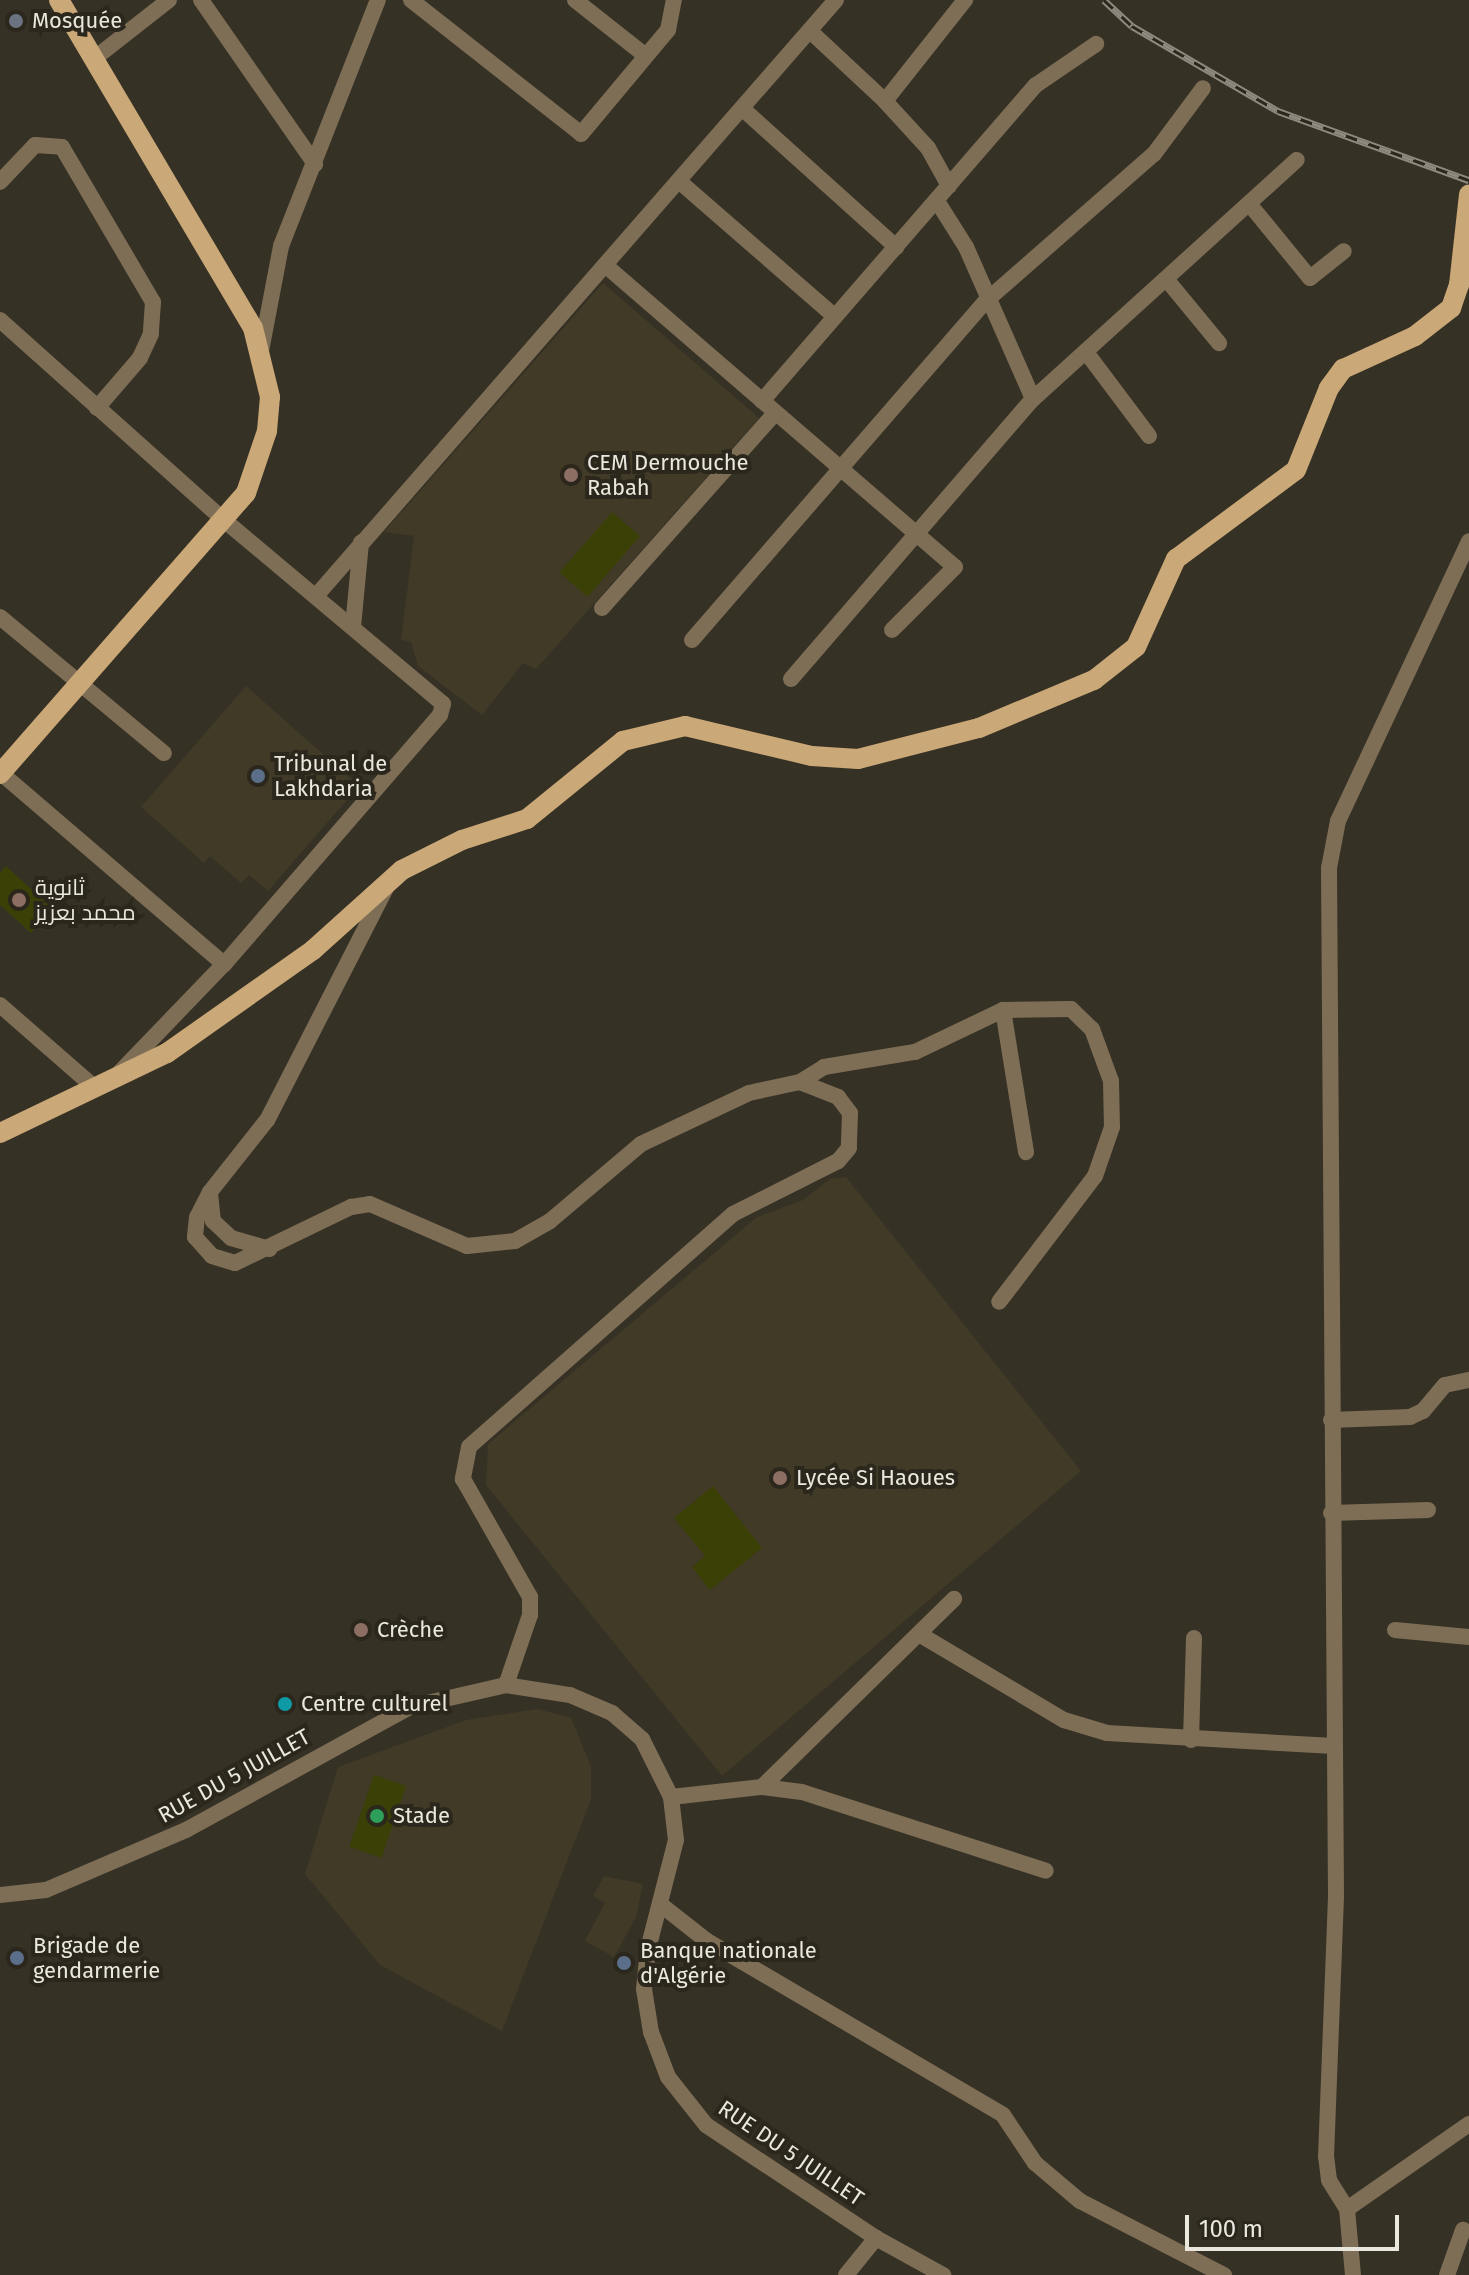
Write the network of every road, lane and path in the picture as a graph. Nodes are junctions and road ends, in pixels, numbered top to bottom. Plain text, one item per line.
1 (59, 0) edge
2 (169, 0) edge
3 (201, 0) edge
4 (378, 0) edge
5 (411, 0) edge
6 (575, 0) edge
7 (674, 0) edge
8 (836, 0) edge
9 (965, 0) edge
10 (810, 31) junction
11 (1096, 44) dead end
12 (646, 56) junction
13 (95, 58) junction
14 (1203, 88) dead end
15 (885, 101) junction
16 (744, 110) junction
17 (1297, 160) dead end
18 (315, 164) junction
19 (0, 182) edge
20 (680, 182) junction
21 (949, 186) junction
22 (1469, 195) edge
23 (937, 201) junction
24 (1251, 206) junction
25 (896, 247) junction
26 (1344, 251) dead end
27 (605, 265) junction
28 (1167, 280) junction
29 (987, 300) junction
30 (834, 316) junction
31 (0, 320) edge
32 (1219, 343) dead end
33 (261, 351) junction
34 (1086, 352) junction
35 (1033, 399) junction
36 (762, 401) junction
37 (97, 408) junction
38 (775, 413) junction
39 (1149, 436) dead end
40 (840, 471) junction
41 (224, 520) junction
42 (917, 535) junction
43 (1469, 541) edge
44 (361, 542) junction
45 (316, 596) junction
46 (602, 608) dead end
47 (0, 617) edge
48 (353, 627) junction
49 (892, 630) dead end
50 (692, 640) dead end
51 (791, 679) dead end
52 (78, 685) junction
53 (164, 753) dead end
54 (0, 774) edge
55 (390, 880) junction
56 (224, 964) junction
57 (0, 1005) edge
58 (1003, 1010) junction
59 (117, 1075) junction
60 (800, 1082) junction
61 (93, 1086) junction
62 (0, 1133) edge
63 (1026, 1152) dead end
64 (210, 1192) junction
65 (269, 1249) junction
66 (999, 1302) dead end
67 (1469, 1380) edge
68 (1331, 1420) junction
69 (1428, 1510) dead end
70 (1331, 1513) junction
71 (954, 1599) dead end
72 (1395, 1630) dead end
73 (919, 1634) junction
74 (1469, 1637) edge
75 (1194, 1638) dead end
76 (506, 1685) junction
77 (1191, 1740) junction
78 (1334, 1746) junction
79 (762, 1787) junction
80 (671, 1797) junction
81 (1046, 1871) dead end
82 (0, 1895) edge
83 (660, 1904) junction
84 (1469, 2124) edge
85 (1347, 2209) junction
86 (1463, 2230) dead end
87 (876, 2238) junction
88 (846, 2275) edge
89 (943, 2275) edge
90 (1224, 2275) edge
91 (1353, 2275) edge
92 (1447, 2275) edge

1 - 13 main road
2 - 13 street
3 - 18 street
4 - 18 street
5 - 12 street
6 - 12 street
7 - 12 street
8 - 10 street
9 - 15 street
10 - 15 street
10 - 16 street
11 - 21 street
13 - 33 main road
14 - 29 street
15 - 21 street
16 - 20 street
16 - 25 street
17 - 24 street
18 - 33 street
19 - 37 street
20 - 27 street
20 - 30 street
21 - 23 street
22 - 55 main road
23 - 25 street
23 - 29 street
24 - 26 street
24 - 28 street
25 - 30 street
27 - 36 street
27 - 44 street
28 - 32 street
28 - 34 street
29 - 35 street
29 - 40 street
30 - 36 street
31 - 37 street
33 - 41 main road
34 - 35 street
34 - 39 street
35 - 42 street
36 - 38 street
37 - 41 street
38 - 40 street
38 - 46 street
40 - 42 street
40 - 50 street
41 - 45 street
41 - 52 main road
42 - 49 street
42 - 51 street
43 - 68 street
44 - 45 street
44 - 48 street
45 - 48 street
47 - 52 street
48 - 56 street
52 - 53 street
52 - 54 main road
54 - 56 street
55 - 59 main road
55 - 64 street
56 - 59 street
57 - 61 street
58 - 60 street
58 - 63 street
58 - 66 street
59 - 61 main road
60 - 65 street
60 - 76 street
61 - 62 main road
64 - 65 street
64 - 65 street
67 - 68 street
68 - 70 street
69 - 70 street
70 - 78 street
71 - 73 street
72 - 74 street
73 - 77 street
73 - 79 street
75 - 77 street
76 - 80 street, RUE DU 5 JUILLET
76 - 82 street, RUE DU 5 JUILLET
77 - 78 street
78 - 85 street
79 - 80 street
79 - 81 street
80 - 83 street, RUE DU 5 JUILLET
83 - 87 street, RUE DU 5 JUILLET
83 - 90 street
84 - 85 street
85 - 91 street
86 - 92 street
87 - 88 street
87 - 89 street, RUE DU 5 JUILLET

